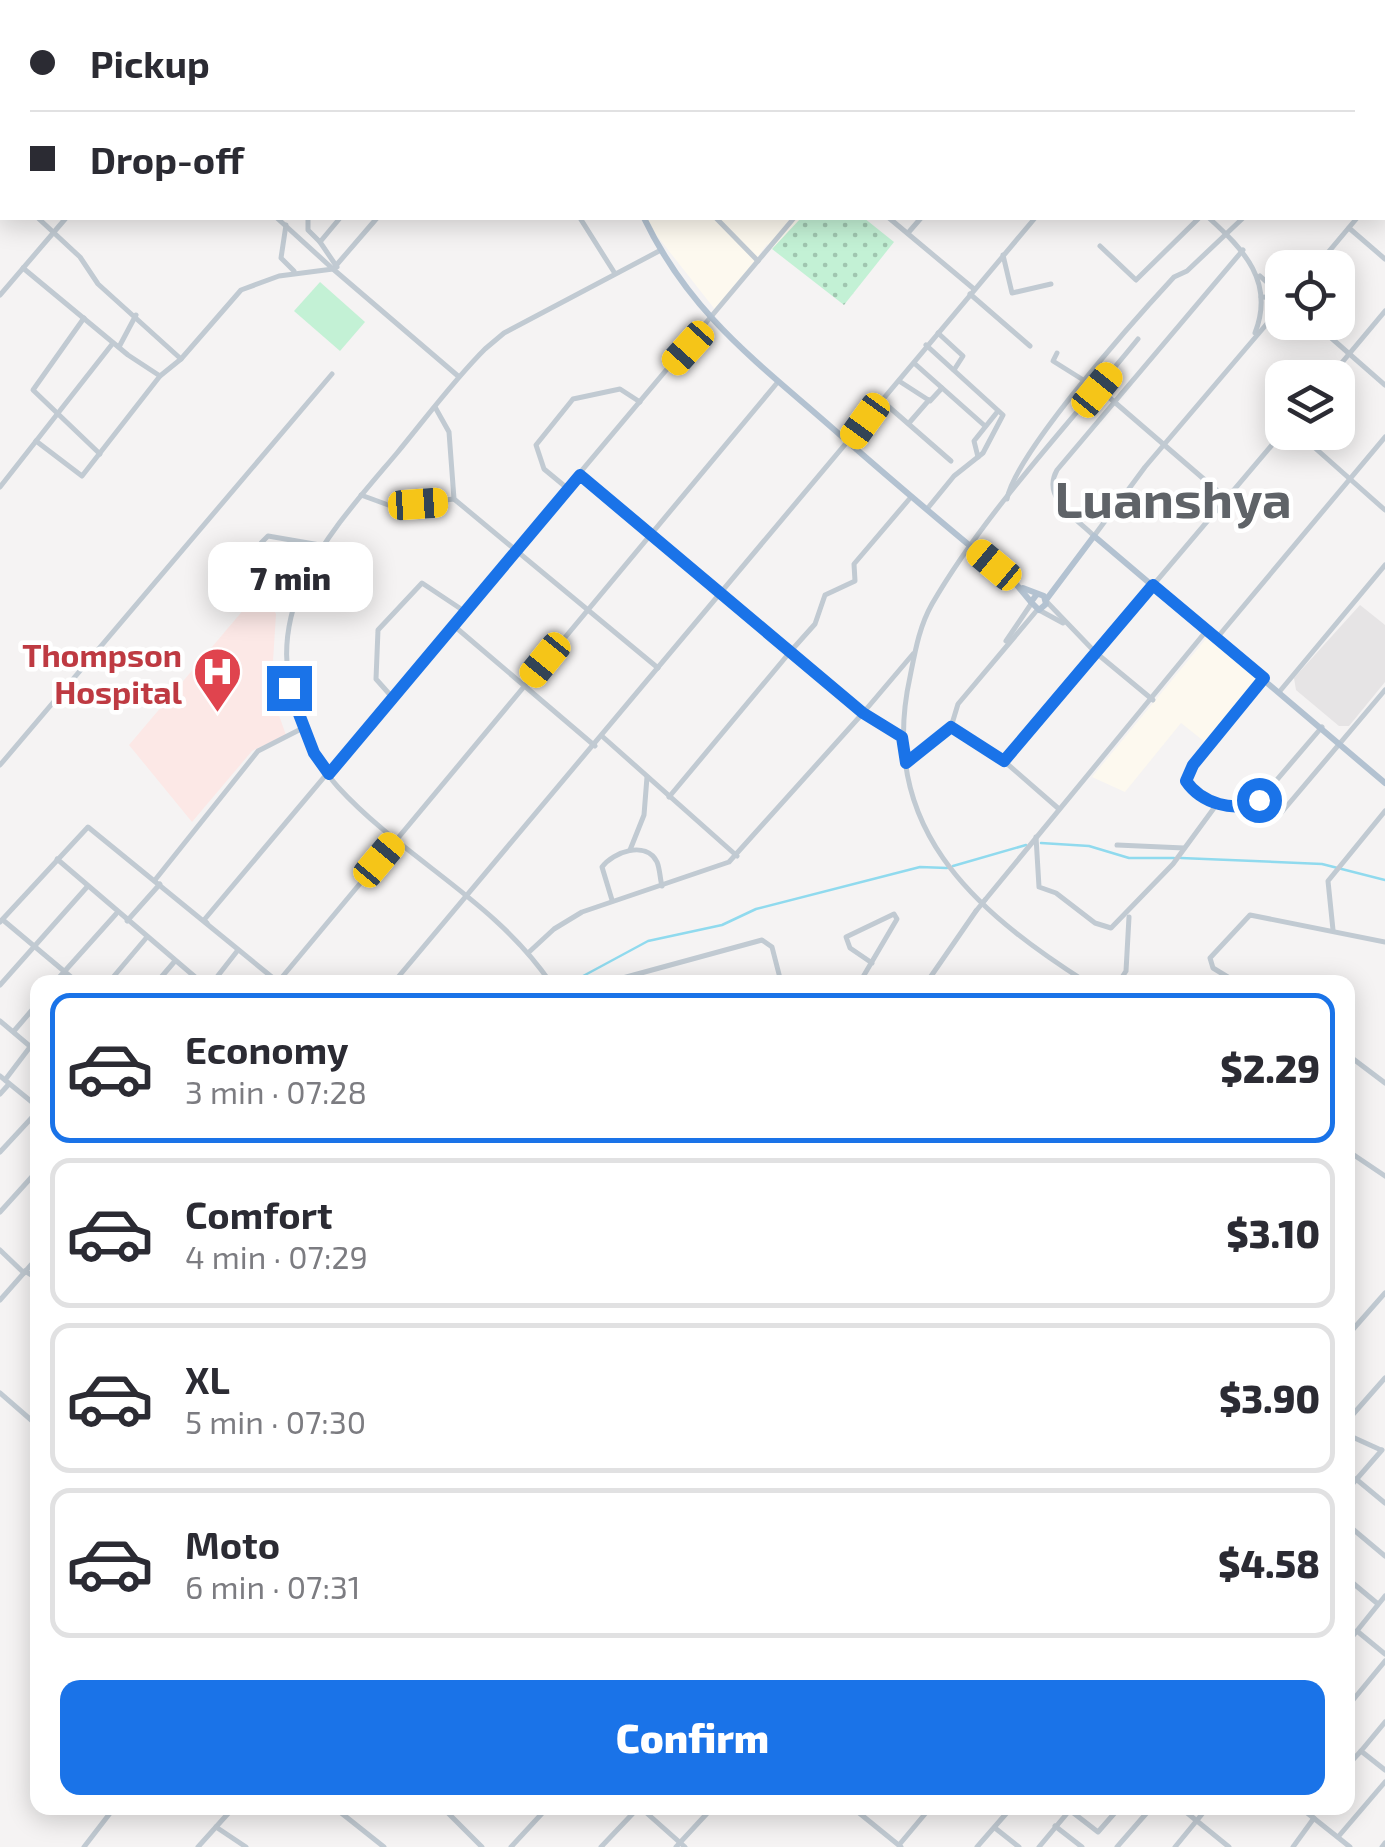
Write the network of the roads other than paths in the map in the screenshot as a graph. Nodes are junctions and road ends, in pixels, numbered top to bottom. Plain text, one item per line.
1 (40, 220) edge
2 (64, 220) edge
3 (280, 220) edge
4 (308, 220) edge
5 (338, 220) edge
6 (376, 220) edge
7 (581, 220) edge
8 (648, 220) edge
9 (718, 220) edge
10 (792, 220) edge
11 (892, 220) edge
12 (918, 220) edge
13 (1033, 220) edge
14 (1197, 220) edge
15 (1211, 220) edge
16 (1241, 220) edge
17 (1355, 220) edge
18 (286, 225) junction
19 (1348, 227) junction
20 (54, 231) junction
21 (908, 233) junction
22 (1228, 235) junction
23 (914, 239) junction
24 (320, 242) junction
25 (1100, 246) dead end
26 (661, 250) junction
27 (1243, 250) junction
28 (1329, 250) edge
29 (1003, 255) junction
30 (1385, 259) edge
31 (758, 261) junction
32 (23, 268) junction
33 (336, 268) junction
34 (614, 272) junction
35 (297, 273) junction
36 (1257, 274) junction
37 (1265, 281) edge
38 (1051, 284) dead end
39 (972, 292) junction
40 (0, 294) edge
41 (1262, 297) joint
42 (1385, 311) edge
43 (136, 315) junction
44 (84, 318) junction
45 (711, 321) junction
46 (1265, 325) edge
47 (938, 332) junction
48 (1138, 339) dead end
49 (1252, 340) junction
50 (1333, 340) edge
51 (116, 345) junction
52 (926, 345) junction
53 (1030, 346) dead end
54 (1057, 353) dead end
55 (1349, 354) junction
56 (182, 360) junction
57 (1344, 360) edge
58 (913, 362) junction
59 (953, 371) junction
60 (332, 374) dead end
61 (160, 376) junction
62 (458, 376) junction
63 (898, 380) junction
64 (777, 383) junction
65 (1084, 383) junction
66 (1385, 384) edge
67 (1097, 390) junction
68 (952, 396) junction
69 (881, 400) junction
70 (929, 400) junction
71 (640, 402) junction
72 (1112, 404) junction
73 (435, 407) junction
74 (998, 411) junction
75 (57, 415) junction
76 (424, 420) junction
77 (442, 422) junction
78 (909, 423) junction
79 (987, 424) junction
80 (994, 430) junction
81 (1385, 436) edge
82 (36, 440) junction
83 (850, 442) junction
84 (1164, 446) junction
85 (1267, 450) edge
86 (1318, 450) edge
87 (100, 454) junction
88 (978, 457) junction
89 (951, 460) dead end
90 (580, 475) junction
91 (1350, 478) junction
92 (372, 482) junction
93 (0, 487) edge
94 (568, 488) junction
95 (361, 495) junction
96 (912, 497) junction
97 (454, 498) junction
98 (1226, 500) junction
99 (377, 501) junction
100 (1007, 502) junction
101 (927, 509) junction
102 (1385, 510) edge
103 (649, 532) junction
104 (1094, 536) junction
105 (261, 543) dead end
106 (320, 545) junction
107 (972, 547) junction
108 (515, 548) junction
109 (1385, 565) edge
110 (1057, 582) junction
111 (1016, 584) junction
112 (1153, 585) junction
113 (722, 593) junction
114 (1038, 594) junction
115 (1046, 600) junction
116 (1035, 606) junction
117 (588, 609) junction
118 (464, 611) junction
119 (1066, 624) junction
120 (452, 625) junction
121 (1207, 630) junction
122 (1216, 639) junction
123 (790, 652) junction
124 (915, 652) junction
125 (1095, 652) junction
126 (658, 668) junction
127 (1264, 678) junction
128 (524, 686) junction
129 (1385, 690) edge
130 (1280, 691) junction
131 (392, 697) junction
132 (1153, 700) junction
133 (863, 713) junction
134 (951, 727) junction
135 (1322, 727) junction
136 (303, 728) junction
137 (604, 737) junction
138 (902, 737) junction
139 (1341, 744) junction
140 (595, 746) junction
141 (1004, 761) junction
142 (906, 763) junction
143 (0, 765) edge
144 (329, 774) junction
145 (647, 777) junction
146 (1385, 783) edge
147 (669, 798) junction
148 (1217, 804) junction
149 (1059, 809) junction
150 (1385, 811) edge
151 (1280, 813) dead end
152 (398, 837) junction
153 (1036, 837) junction
154 (1116, 845) dead end
155 (1184, 848) junction
156 (630, 850) junction
157 (737, 856) junction
158 (57, 860) junction
159 (157, 882) junction
160 (662, 886) junction
161 (87, 887) junction
162 (467, 896) junction
163 (612, 900) junction
164 (117, 912) junction
165 (1129, 914) junction
166 (2, 921) edge
167 (127, 921) junction
168 (207, 924) junction
169 (1333, 930) junction
170 (147, 937) junction
171 (1385, 942) edge
172 (34, 948) junction
173 (238, 950) junction
174 (528, 953) junction
175 (175, 961) junction
176 (872, 963) junction
177 (64, 972) junction
178 (61, 975) edge
179 (68, 975) edge
180 (115, 975) edge
181 (163, 975) edge
182 (193, 975) edge
183 (218, 975) edge
184 (269, 975) edge
185 (284, 975) edge
186 (400, 975) edge
187 (545, 975) edge
188 (634, 975) edge
189 (779, 975) edge
190 (864, 975) edge
191 (933, 975) edge
192 (1075, 975) edge
193 (1122, 975) edge
194 (1224, 975) edge
195 (0, 984) edge
196 (30, 1013) edge
197 (0, 1020) edge
198 (14, 1032) junction
199 (30, 1047) joint
200 (1355, 1061) edge
201 (5, 1080) edge
202 (1385, 1083) edge
203 (0, 1094) edge
204 (30, 1102) edge
205 (30, 1118) edge
206 (0, 1152) edge
207 (1355, 1157) edge
208 (1385, 1176) edge
209 (30, 1179) edge
210 (0, 1212) edge
211 (0, 1250) edge
212 (30, 1266) edge
213 (25, 1272) junction
214 (30, 1275) edge
215 (1385, 1293) edge
216 (0, 1300) edge
217 (1355, 1327) edge
218 (1385, 1378) edge
219 (0, 1393) edge
220 (1355, 1412) edge
221 (30, 1419) edge
222 (1355, 1438) edge
223 (1383, 1450) edge
224 (1356, 1479) joint
225 (1385, 1504) edge
226 (1355, 1531) edge
227 (1385, 1556) edge
228 (1355, 1584) edge
229 (1385, 1596) edge
230 (1378, 1604) junction
231 (1357, 1630) junction
232 (1355, 1633) edge
233 (1385, 1658) edge
234 (1355, 1697) edge
235 (1385, 1722) edge
236 (1360, 1751) junction
237 (1355, 1757) edge
238 (1385, 1770) edge
239 (1385, 1782) edge
240 (109, 1815) edge
241 (226, 1815) edge
242 (344, 1815) edge
243 (450, 1815) edge
244 (541, 1815) edge
245 (632, 1815) edge
246 (647, 1815) edge
247 (706, 1815) edge
248 (867, 1815) edge
249 (924, 1815) edge
250 (1005, 1815) edge
251 (1064, 1815) edge
252 (1077, 1815) edge
253 (1113, 1815) edge
254 (1145, 1815) edge
255 (1190, 1815) edge
256 (1201, 1815) edge
257 (1310, 1815) edge
258 (1313, 1815) edge
259 (1196, 1820) junction
260 (1056, 1826) junction
261 (216, 1827) junction
262 (995, 1828) junction
263 (1338, 1837) junction
264 (680, 1845) edge
265 (900, 1846) edge
266 (84, 1847) edge
267 (198, 1847) edge
268 (246, 1847) edge
269 (384, 1847) edge
270 (482, 1847) edge
271 (511, 1847) edge
272 (601, 1847) edge
273 (978, 1847) edge
274 (1019, 1847) edge
275 (1038, 1847) edge
276 (1082, 1847) edge
277 (1117, 1847) edge
278 (1175, 1847) edge
279 (1228, 1847) edge
280 (1293, 1847) edge
281 (1350, 1847) edge

1 - 20 street
2 - 20 street
3 - 18 street
4 - 24 street
5 - 24 street
6 - 33 street
7 - 34 street
8 - 26 main road
9 - 31 street
10 - 31 street
11 - 21 street
12 - 21 street
12 - 23 street
13 - 29 street
14 - 25 street
15 - 22 street
16 - 22 street
17 - 19 street
18 - 33 street
18 - 35 street
19 - 28 street
19 - 30 street
20 - 32 street
20 - 43 street
21 - 23 street
22 - 27 street
22 - 65 street
23 - 39 street
24 - 33 street
26 - 34 street
26 - 45 main road
27 - 36 street
27 - 72 street
29 - 38 street
29 - 39 street
31 - 45 street
32 - 40 street
32 - 44 street
33 - 35 street
33 - 62 street
34 - 62 street
35 - 56 street
36 - 37 street
36 - 41 street
39 - 47 street
39 - 53 street
41 - 49 street
42 - 55 street
43 - 51 street
43 - 56 street
44 - 51 street
44 - 75 street
45 - 64 main road
45 - 71 street
46 - 49 street
47 - 52 street
47 - 59 street
48 - 67 street
49 - 84 street
50 - 55 street
51 - 61 street
51 - 75 street
52 - 58 street
52 - 59 street
54 - 65 street
55 - 57 street
55 - 66 street
56 - 61 street
58 - 63 street
58 - 68 street
59 - 74 street
60 - 143 street
61 - 87 street
62 - 73 street
63 - 69 street
63 - 70 street
64 - 83 main road
64 - 103 street
65 - 67 street
65 - 100 street
67 - 72 street
67 - 100 street
68 - 70 street
68 - 79 street
69 - 78 street
69 - 83 street
70 - 78 street
71 - 90 street
71 - 94 street
72 - 84 street
72 - 104 street
73 - 76 street
73 - 77 street
74 - 79 street
74 - 80 street
75 - 82 street
75 - 87 street
76 - 77 street
76 - 92 street
77 - 97 street
78 - 89 street
79 - 80 street
79 - 88 street
80 - 88 street
81 - 91 street
82 - 87 street
82 - 93 street
83 - 96 main road
83 - 113 street
84 - 98 street
84 - 104 street
85 - 98 street
86 - 91 street
88 - 101 street
90 - 94 street
90 - 103 street
91 - 102 street
91 - 122 street
92 - 95 street
92 - 99 street
94 - 108 street
95 - 99 street
95 - 106 street
96 - 101 main road
96 - 123 street
97 - 99 street
97 - 108 street
98 - 112 street
100 - 107 street
101 - 107 main road
103 - 113 street
103 - 117 street
104 - 110 main road
104 - 112 main road
105 - 106 street
106 - 136 street
107 - 111 main road
107 - 124 street
108 - 117 street
108 - 118 street
109 - 130 street
110 - 114 main road
110 - 115 main road
111 - 114 main road
111 - 116 main road
112 - 121 main road
112 - 125 street
113 - 123 street
113 - 126 street
114 - 115 main road
114 - 116 main road
115 - 116 main road
115 - 119 street
116 - 119 street
116 - 134 street
117 - 126 street
117 - 128 street
118 - 120 street
118 - 131 street
119 - 125 street
120 - 128 street
120 - 131 street
121 - 122 main road
121 - 132 street
122 - 127 main road
123 - 133 street
123 - 147 street
124 - 133 street
124 - 138 street
125 - 132 street
125 - 141 street
126 - 137 street
127 - 130 main road
127 - 148 street
128 - 140 street
128 - 152 street
129 - 139 street
130 - 135 main road
131 - 144 street
132 - 149 street
133 - 138 street
133 - 157 street
134 - 141 street
134 - 142 street
135 - 139 main road
135 - 148 street
136 - 144 street
136 - 159 street
137 - 140 street
137 - 145 street
138 - 142 street
139 - 146 main road
139 - 151 street
140 - 162 street
141 - 149 street
142 - 192 street
144 - 152 street
144 - 168 street
145 - 147 street
145 - 156 street
147 - 157 street
148 - 155 street
149 - 153 street
150 - 169 street
152 - 162 street
152 - 185 street
153 - 165 street
153 - 191 street, bridge
154 - 155 street
155 - 165 street
156 - 160 street
156 - 163 street
157 - 160 street
158 - 159 street
158 - 161 street
158 - 166 street
159 - 167 street
159 - 168 street
160 - 163 street
161 - 164 street
161 - 172 street
162 - 174 street
162 - 186 street
163 - 174 street
164 - 167 street
164 - 177 street
165 - 193 street
166 - 172 street
167 - 170 street
168 - 173 street
169 - 171 street
169 - 194 street
170 - 175 street
170 - 180 street
172 - 177 street
172 - 195 street
173 - 183 street
173 - 184 street
174 - 187 street
175 - 181 street
175 - 182 street
176 - 176 street
176 - 190 street
177 - 178 street
177 - 179 street
188 - 189 street
196 - 198 street
197 - 198 street
198 - 199 street
199 - 201 street
200 - 202 street
201 - 203 street
201 - 204 street
205 - 206 street
207 - 208 street
209 - 210 street
211 - 213 street
212 - 213 street
213 - 214 street
213 - 216 street
215 - 217 street
218 - 220 street
219 - 221 street
222 - 223 street
223 - 224 street
224 - 225 street
226 - 227 street
228 - 230 street
229 - 230 street
230 - 231 street
231 - 232 street
231 - 233 street
233 - 234 street
235 - 236 street
236 - 237 street
236 - 238 street
239 - 263 street
240 - 266 street
241 - 261 street
242 - 269 street
243 - 270 street
244 - 271 street
245 - 272 street
246 - 264 street
247 - 264 street
248 - 265 street
249 - 265 street
250 - 262 street
251 - 260 street
252 - 253 street
254 - 277 street
255 - 259 street
256 - 259 street
257 - 280 street
258 - 263 street
259 - 278 street
259 - 279 street
260 - 275 street
260 - 276 street
261 - 267 street
261 - 268 street
262 - 273 street
262 - 274 street
263 - 281 street

